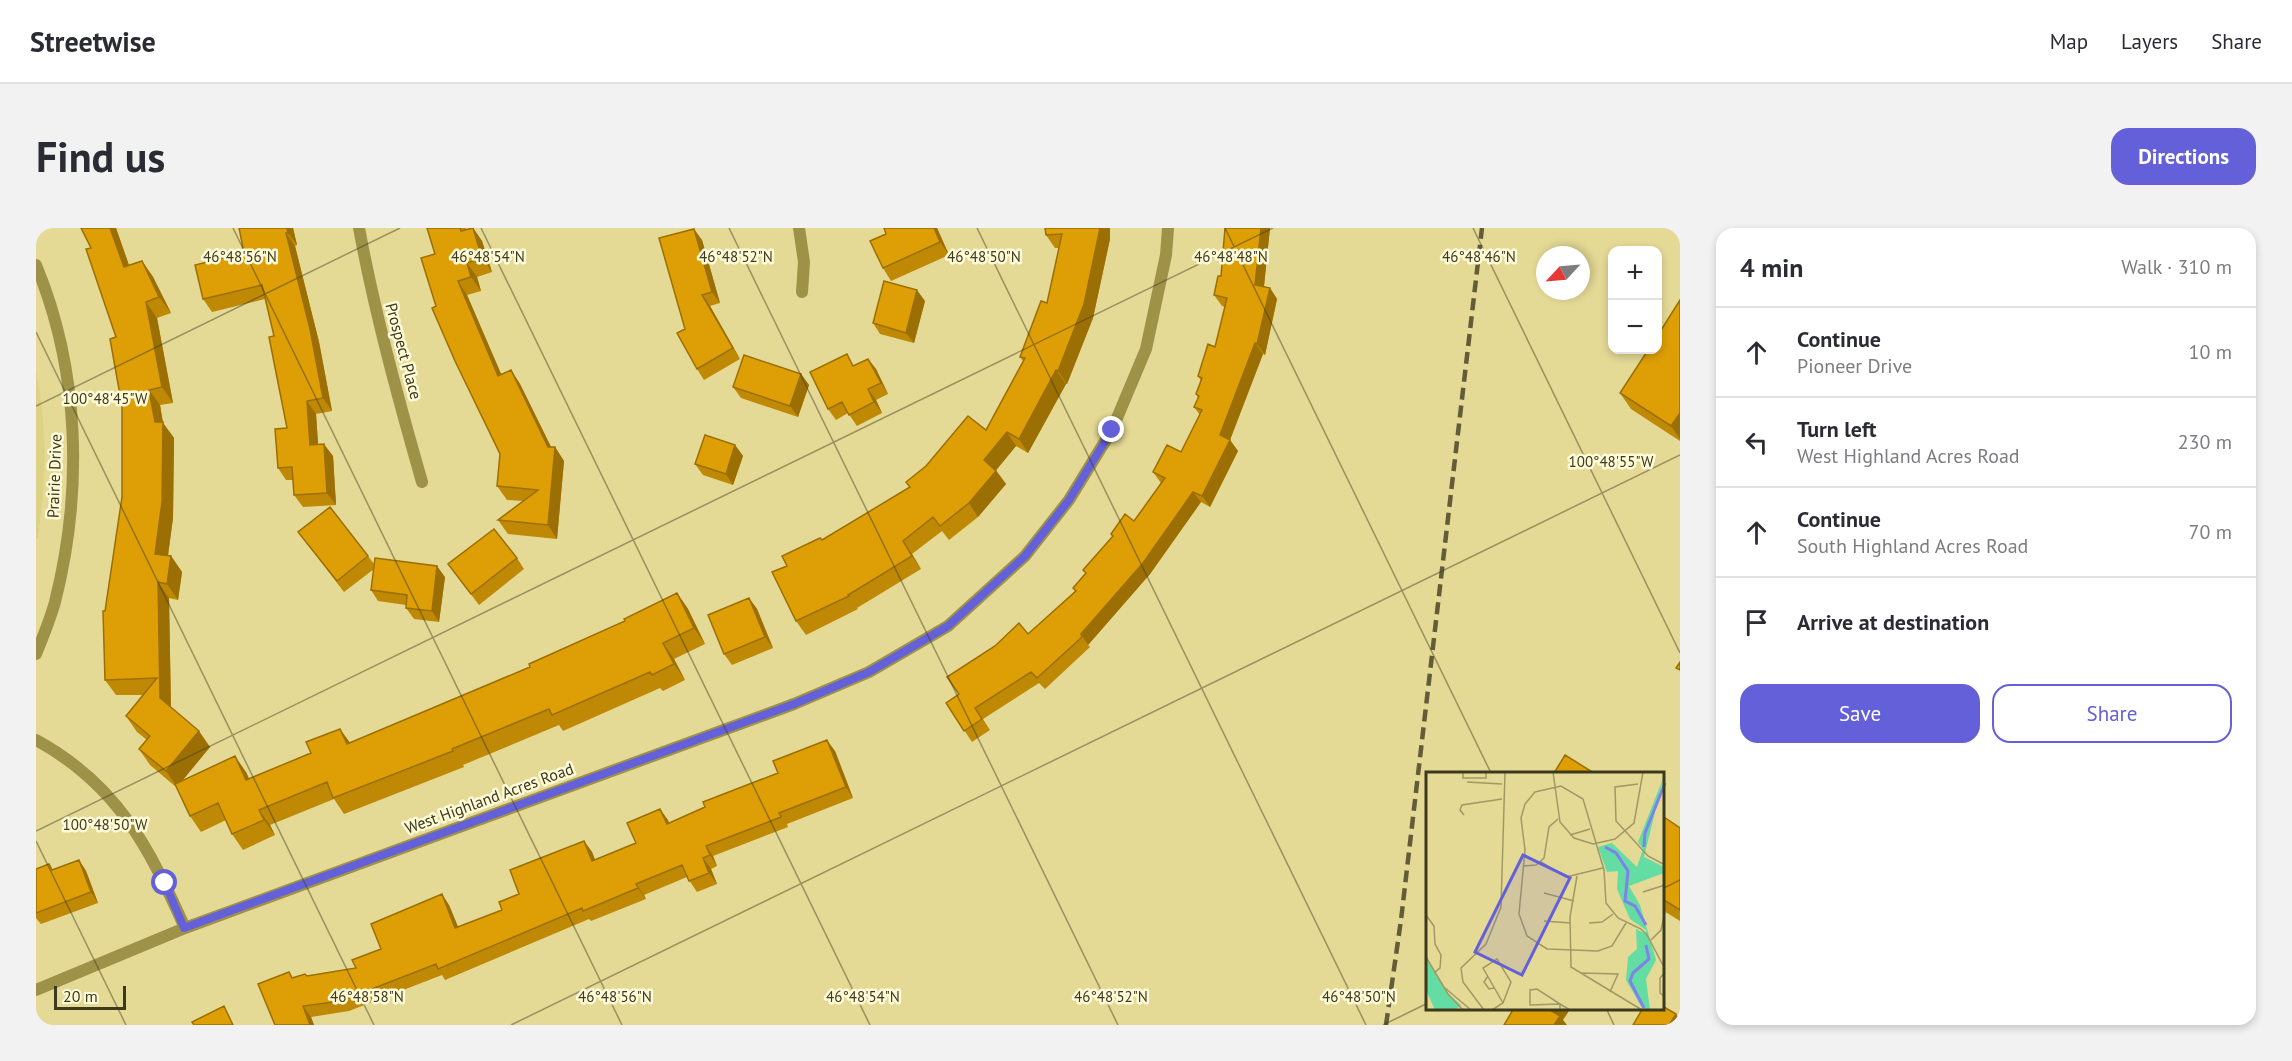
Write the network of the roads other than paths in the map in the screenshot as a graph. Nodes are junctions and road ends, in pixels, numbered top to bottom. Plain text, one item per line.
1 (359, 228) edge
2 (800, 228) edge
3 (1168, 228) edge
4 (36, 265) edge
5 (802, 292) dead end
6 (422, 482) dead end
7 (36, 654) edge
8 (36, 740) edge
9 (184, 928) junction
10 (36, 990) edge

1 - 6 street, Prospect Place
2 - 5 street
3 - 9 street, West Highland Acres Road
4 - 7 street, Prairie Drive
8 - 9 street
9 - 10 street, West Highland Acres Road

